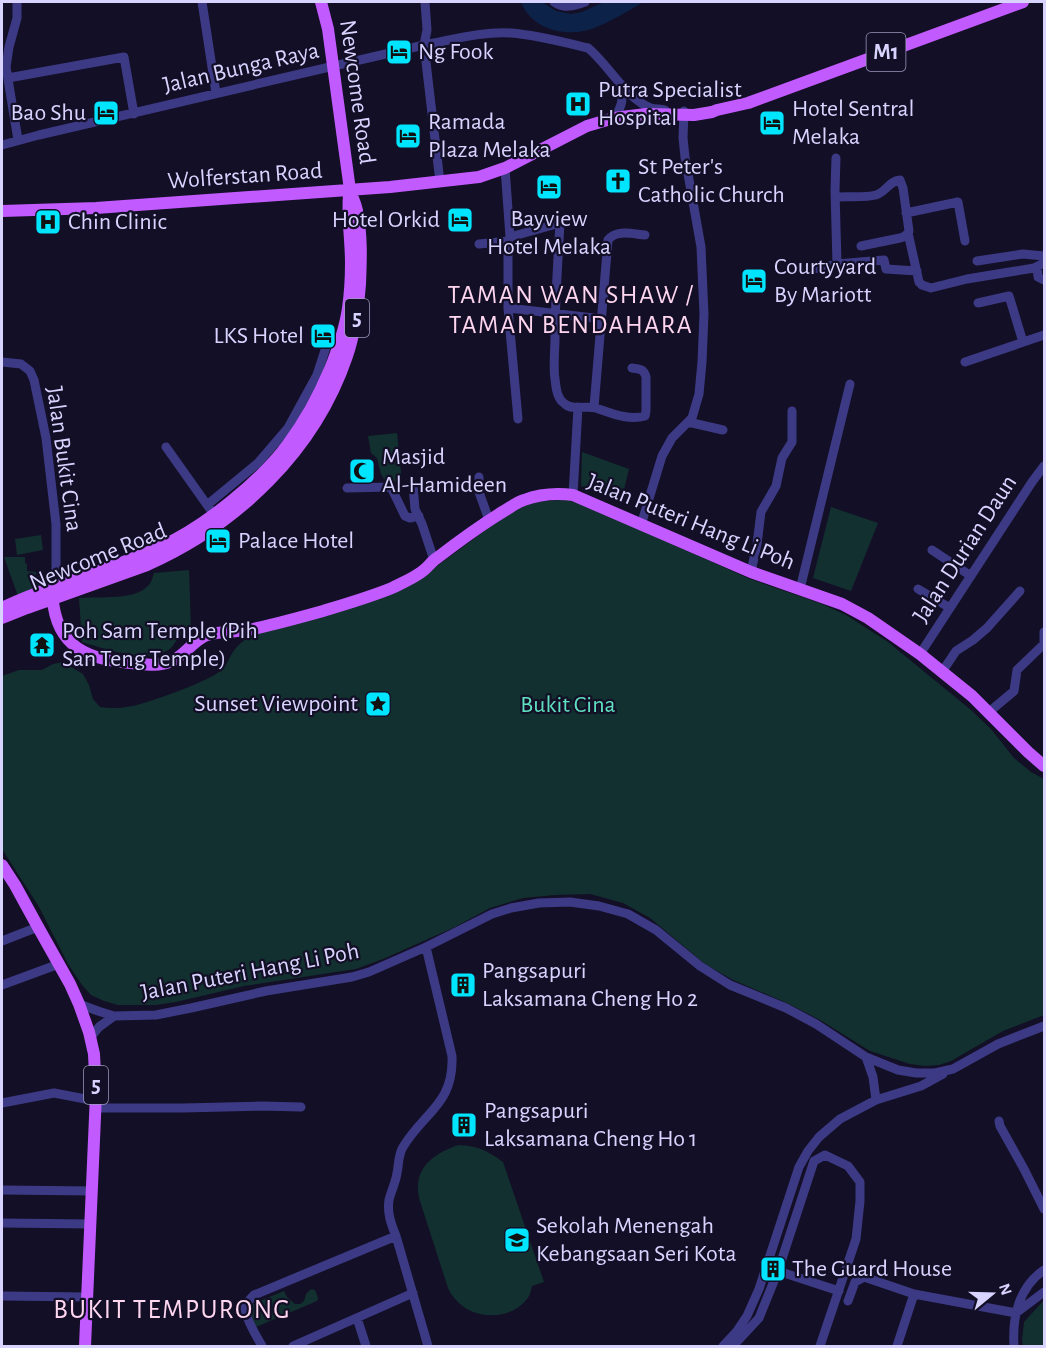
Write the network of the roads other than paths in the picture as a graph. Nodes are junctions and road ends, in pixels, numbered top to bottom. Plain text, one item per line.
1 (17, 2) edge
2 (202, 2) edge
3 (321, 2) edge
4 (425, 2) edge
5 (554, 2) edge
6 (585, 2) edge
7 (1023, 2) edge
8 (428, 30) junction
9 (441, 42) junction
10 (424, 45) junction
11 (332, 66) junction
12 (8, 78) junction
13 (621, 84) junction
14 (216, 93) junction
15 (134, 114) junction
16 (687, 114) junction
17 (614, 118) junction
18 (18, 140) junction
19 (5, 144) edge
20 (836, 158) dead end
21 (505, 168) junction
22 (440, 182) junction
23 (350, 190) junction
24 (836, 197) junction
25 (2, 211) edge
26 (906, 213) junction
27 (908, 233) junction
28 (645, 235) dead end
29 (509, 239) junction
30 (965, 241) dead end
31 (479, 244) dead end
32 (861, 246) dead end
33 (1044, 256) edge
34 (977, 261) dead end
35 (837, 264) junction
36 (1041, 265) edge
37 (808, 270) dead end
38 (917, 271) junction
39 (1044, 280) edge
40 (978, 303) dead end
41 (508, 308) junction
42 (555, 313) junction
43 (602, 319) junction
44 (1044, 335) edge
45 (328, 341) dead end
46 (1023, 342) junction
47 (2, 362) edge
48 (965, 362) dead end
49 (632, 368) dead end
50 (850, 384) dead end
51 (578, 407) junction
52 (594, 407) junction
53 (792, 411) dead end
54 (518, 418) dead end
55 (688, 422) junction
56 (723, 430) dead end
57 (166, 447) dead end
58 (1044, 468) edge
59 (479, 477) dead end
60 (413, 485) dead end
61 (347, 488) dead end
62 (573, 495) junction
63 (213, 514) junction
64 (418, 516) junction
65 (489, 520) junction
66 (640, 525) junction
67 (932, 550) dead end
68 (434, 560) junction
69 (752, 572) junction
70 (971, 576) junction
71 (800, 589) junction
72 (918, 589) dead end
73 (1020, 591) dead end
74 (52, 594) junction
75 (37, 604) junction
76 (2, 608) edge
77 (950, 608) junction
78 (2, 618) edge
79 (56, 620) junction
80 (1044, 632) edge
81 (920, 654) junction
82 (942, 672) junction
83 (989, 712) junction
84 (1044, 766) edge
85 (2, 865) edge
86 (38, 927) junction
87 (2, 941) edge
88 (426, 946) junction
89 (59, 964) junction
90 (2, 985) edge
91 (79, 1004) junction
92 (114, 1016) junction
93 (1044, 1026) edge
94 (1032, 1031) junction
95 (1044, 1035) edge
96 (91, 1037) junction
97 (866, 1057) junction
98 (953, 1069) junction
99 (876, 1100) junction
100 (2, 1103) edge
101 (95, 1104) junction
102 (301, 1107) dead end
103 (999, 1121) dead end
104 (2, 1190) edge
105 (92, 1191) junction
106 (1044, 1209) edge
107 (2, 1223) edge
108 (91, 1224) junction
109 (396, 1236) junction
110 (769, 1261) junction
111 (1044, 1270) edge
112 (778, 1271) junction
113 (765, 1274) junction
114 (839, 1291) junction
115 (1044, 1292) edge
116 (413, 1293) junction
117 (914, 1294) junction
118 (2, 1296) edge
119 (88, 1297) junction
120 (848, 1301) dead end
121 (1016, 1313) junction
122 (357, 1318) junction
123 (85, 1347) edge
124 (262, 1347) edge
125 (293, 1347) edge
126 (366, 1347) edge
127 (428, 1347) edge
128 (723, 1347) edge
129 (734, 1347) edge
130 (820, 1347) edge
131 (897, 1347) edge
132 (1014, 1347) edge

1 - 12 street
2 - 14 street
3 - 11 main road, Newcome Road / 5
4 - 8 street
5 - 6 street
7 - 16 main road, M1
8 - 9 street
8 - 10 street
9 - 10 street, Jalan Bunga Raya
9 - 13 street, Jalan Bunga Raya
10 - 11 street, Jalan Bunga Raya
10 - 22 street
11 - 14 street, Jalan Bunga Raya
11 - 23 main road, Newcome Road / 5
12 - 15 street
12 - 18 street
13 - 16 street, Jalan Bunga Raya
13 - 17 street
14 - 15 street, Jalan Bunga Raya
15 - 18 street, Jalan Bunga Raya
16 - 17 main road, Wolferstan Road
16 - 55 street
17 - 21 main road, Wolferstan Road
18 - 19 street, Jalan Bunga Raya
20 - 24 street
21 - 22 main road, Wolferstan Road
21 - 29 street
22 - 23 main road, Wolferstan Road
23 - 25 main road, Wolferstan Road
23 - 63 main road, Newcome Road / 5
24 - 26 street
24 - 35 street
26 - 27 street
26 - 30 street
27 - 32 street
27 - 38 street
28 - 43 street
29 - 31 street
29 - 41 street
29 - 42 street
33 - 34 street
35 - 37 street
35 - 38 street
36 - 38 street
36 - 39 street
40 - 46 street
41 - 42 street
41 - 54 street
42 - 43 street
42 - 51 street
43 - 52 street
44 - 46 street
45 - 63 street
46 - 48 street
47 - 74 street, Jalan Bukit Cina
49 - 52 street
50 - 71 street
51 - 52 street
51 - 62 street
53 - 69 street
55 - 56 street
55 - 66 street
57 - 63 street
58 - 70 street, Jalan Durian Daun
59 - 65 street
60 - 64 street
61 - 64 street
62 - 65 main road, Jalan Puteri Hang Li Poh
62 - 66 main road, Jalan Puteri Hang Li Poh
63 - 74 main road, Newcome Road / 5
64 - 68 street
65 - 68 main road, Jalan Puteri Hang Li Poh
66 - 69 main road, Jalan Puteri Hang Li Poh
67 - 70 street
68 - 79 main road, Jalan Puteri Hang Li Poh
69 - 71 main road, Jalan Puteri Hang Li Poh
70 - 77 street, Jalan Durian Daun
71 - 81 main road, Jalan Puteri Hang Li Poh
72 - 77 street
73 - 82 street
74 - 75 main road, Newcome Road / 5
74 - 76 main road, Newcome Road / 5
74 - 79 main road, Jalan Puteri Hang Li Poh
75 - 78 main road, Newcome Road / 5
75 - 79 main road
77 - 81 street, Jalan Durian Daun
80 - 83 street
81 - 82 main road, Jalan Puteri Hang Li Poh
82 - 83 main road, Jalan Puteri Hang Li Poh
83 - 84 main road, Jalan Puteri Hang Li Poh
85 - 86 main road, 5
86 - 87 street
86 - 89 main road, 5
88 - 92 street, Jalan Puteri Hang Li Poh
88 - 97 street, Jalan Puteri Hang Li Poh
88 - 109 street
89 - 90 street
89 - 91 main road, 5
91 - 92 street, Jalan Puteri Hang Li Poh
91 - 96 main road, 5
92 - 96 street, Jalan Puteri Hang Li Poh
93 - 94 street, Jalan Puteri Hang Li Poh
94 - 95 street
94 - 98 street, Jalan Puteri Hang Li Poh
96 - 101 main road, 5
97 - 98 street, Jalan Puteri Hang Li Poh
97 - 99 street
98 - 99 street
99 - 110 street
100 - 101 street
101 - 102 street
101 - 105 main road, 5
103 - 106 street
104 - 105 street
105 - 108 main road, 5
107 - 108 street
108 - 119 main road, 5
109 - 116 street
109 - 124 street
110 - 112 street
110 - 113 street
111 - 121 street
112 - 113 street
112 - 114 street
112 - 114 street
112 - 129 street
113 - 128 street
114 - 130 street
115 - 121 street
116 - 122 street
116 - 127 street
117 - 120 street
117 - 121 street
117 - 131 street
118 - 119 street
119 - 123 main road, 5
121 - 132 street
122 - 125 street
122 - 126 street

